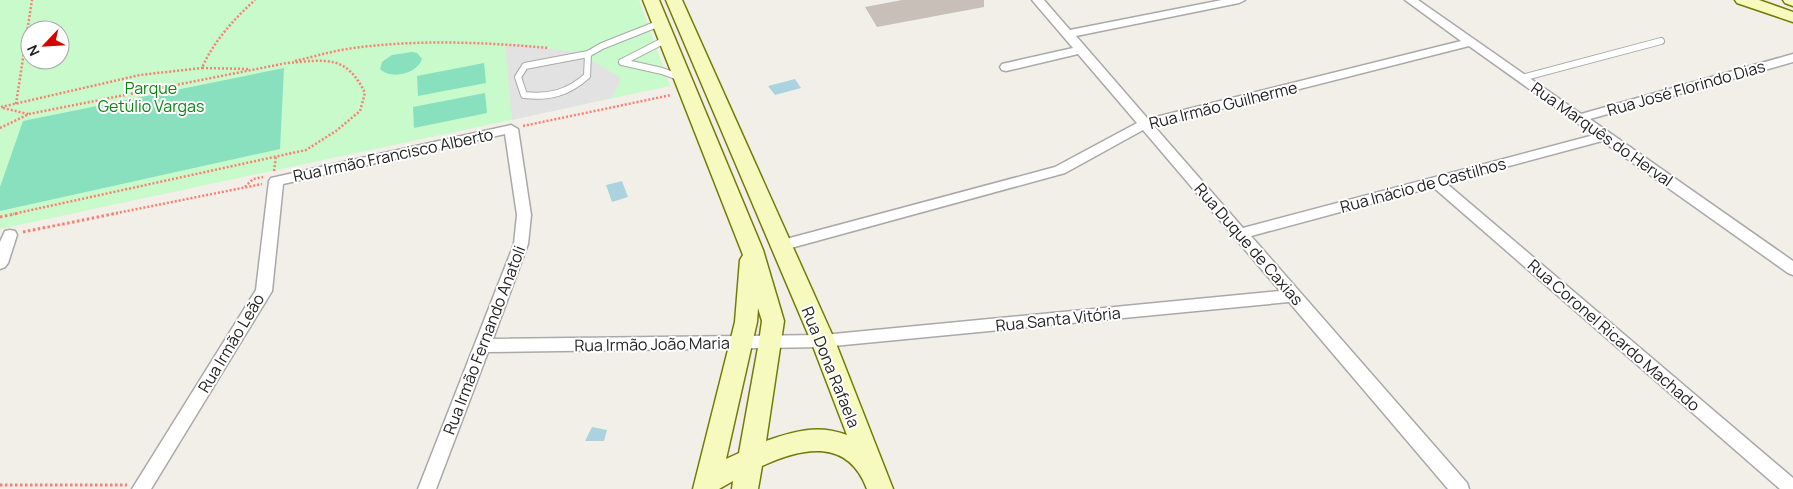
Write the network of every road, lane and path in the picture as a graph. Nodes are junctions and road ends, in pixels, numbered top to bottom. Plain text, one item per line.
1 (32, 0) edge
2 (254, 0) edge
3 (651, 0) edge
4 (674, 0) edge
5 (1038, 0) edge
6 (1239, 0) edge
7 (1411, 0) edge
8 (1743, 0) edge
9 (1793, 17) edge
10 (663, 31) junction
11 (1068, 34) junction
12 (1661, 41) dead end
13 (1472, 42) junction
14 (550, 49) dead end
15 (1081, 50) junction
16 (588, 54) junction
17 (1793, 58) edge
18 (287, 63) junction
19 (1006, 67) dead end
20 (202, 68) junction
21 (255, 69) junction
22 (1522, 78) junction
23 (684, 85) junction
24 (16, 104) junction
25 (1, 107) edge
26 (29, 114) junction
27 (1580, 118) junction
28 (1145, 124) junction
29 (0, 128) edge
30 (511, 129) junction
31 (1606, 136) junction
32 (276, 156) junction
33 (275, 177) junction
34 (253, 179) dead end
35 (1436, 182) junction
36 (244, 187) junction
37 (0, 216) edge
38 (1240, 234) junction
39 (5, 236) edge
40 (780, 246) junction
41 (752, 250) junction
42 (0, 263) edge
43 (1793, 270) edge
44 (1293, 296) junction
45 (771, 342) junction
46 (823, 342) junction
47 (742, 343) junction
48 (482, 346) junction
49 (750, 461) junction
50 (876, 480) edge
51 (0, 485) edge
52 (706, 485) edge
53 (142, 487) edge
54 (427, 489) edge
55 (745, 489) edge
56 (1460, 489) edge
57 (1793, 489) edge

1 - 24 path
2 - 20 path
3 - 10 main road
4 - 40 main road, Rua Dona Rafaela
5 - 11 street, Rua Duque de Caxias
6 - 11 street
7 - 13 street, Rua Marquês do Herval
8 - 9 main road
10 - 16 lane
10 - 23 main road
10 - 23 lane
11 - 15 street, Rua Duque de Caxias
12 - 22 lane
13 - 22 street, Rua Marquês do Herval
13 - 28 street, Rua Irmão Guilherme
14 - 18 path
15 - 19 street
15 - 28 street, Rua Duque de Caxias
16 - 16 lane
17 - 27 street, Rua José Florindo Dias
18 - 21 path
18 - 32 path
20 - 21 path
20 - 24 path
21 - 26 path
22 - 27 street, Rua Marquês do Herval
23 - 30 path
23 - 41 main road
24 - 25 path
25 - 26 path
26 - 29 path
27 - 31 street, Rua Marquês do Herval
28 - 38 street, Rua Duque de Caxias
28 - 40 street, Rua Irmão Guilherme
30 - 33 street, Rua Irmão Francisco Alberto
30 - 48 street, Rua Irmão Fernando Anatoli
31 - 35 street, Rua Inácio de Castilhos
31 - 43 street, Rua Marquês do Herval
32 - 33 path
32 - 37 path
33 - 36 path
33 - 53 street, Rua Irmão Leão
34 - 36 path
35 - 38 street, Rua Inácio de Castilhos
35 - 57 street, Rua Coronel Ricardo Machado
36 - 39 path
38 - 44 street, Rua Duque de Caxias
39 - 42 street
40 - 46 main road, Rua Dona Rafaela
41 - 45 main road
41 - 47 main road
44 - 46 street, Rua Santa Vitória
44 - 56 street, Rua Duque de Caxias
45 - 46 street, Rua Irmão João Maria
45 - 47 street, Rua Irmão João Maria
45 - 49 main road
46 - 50 main road, Rua Dona Rafaela
47 - 48 street, Rua Irmão João Maria
47 - 52 main road
48 - 54 street, Rua Irmão Fernando Anatoli
49 - 50 main road
49 - 52 main road
49 - 55 main road
51 - 53 path

